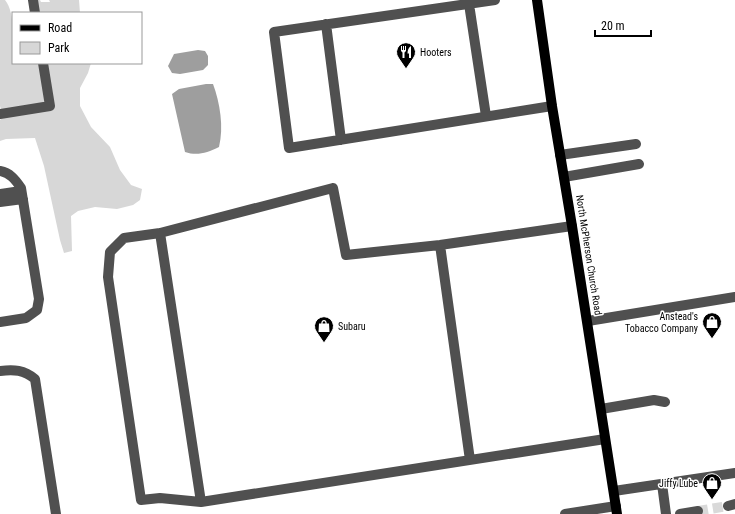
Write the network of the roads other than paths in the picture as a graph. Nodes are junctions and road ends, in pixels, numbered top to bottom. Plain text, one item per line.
1 (33, 0) edge
2 (495, 0) edge
3 (537, 0) edge
4 (469, 4) junction
5 (35, 12) edge
6 (326, 24) junction
7 (43, 64) edge
8 (552, 106) junction
9 (0, 114) edge
10 (486, 116) junction
11 (341, 140) junction
12 (636, 144) dead end
13 (560, 155) junction
14 (639, 164) dead end
15 (0, 171) edge
16 (564, 177) junction
17 (0, 194) edge
18 (22, 195) junction
19 (0, 202) edge
20 (572, 226) junction
21 (160, 233) junction
22 (440, 244) junction
23 (735, 297) edge
24 (588, 321) junction
25 (0, 322) edge
26 (0, 371) edge
27 (665, 402) dead end
28 (601, 409) junction
29 (605, 439) junction
30 (470, 460) junction
31 (735, 473) edge
32 (662, 484) junction
33 (614, 491) junction
34 (201, 502) junction
35 (616, 510) edge
36 (698, 511) dead end
37 (56, 514) edge
38 (565, 514) edge
39 (666, 514) edge
40 (680, 514) edge

1 - 5 lane
2 - 4 lane
3 - 8 main road, North McPherson Church Road
4 - 6 lane
4 - 10 lane
6 - 11 lane
6 - 11 lane
7 - 9 lane
8 - 10 lane
8 - 13 main road, North McPherson Church Road
10 - 11 lane
12 - 13 lane
13 - 16 main road, North McPherson Church Road
14 - 16 lane
15 - 18 lane
16 - 20 main road, North McPherson Church Road
17 - 18 lane
18 - 19 lane
18 - 25 lane
20 - 22 lane
20 - 24 main road, North McPherson Church Road
21 - 22 lane
21 - 34 lane
21 - 34 lane
22 - 30 lane
23 - 24 lane
24 - 28 main road, North McPherson Church Road
26 - 37 lane
27 - 28 lane
28 - 29 main road, North McPherson Church Road
29 - 30 lane
29 - 33 main road, North McPherson Church Road
30 - 34 lane
31 - 32 lane
32 - 33 lane
32 - 39 lane
33 - 35 main road, North McPherson Church Road
35 - 38 lane
36 - 40 lane

